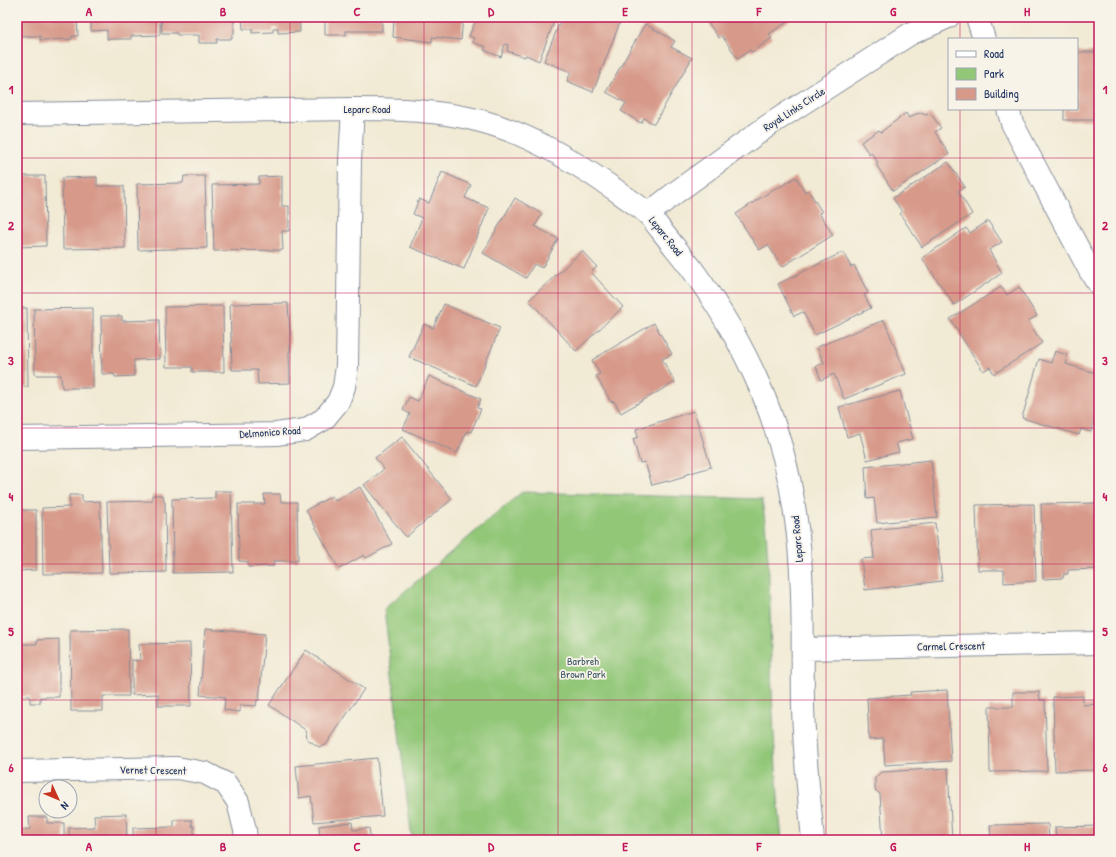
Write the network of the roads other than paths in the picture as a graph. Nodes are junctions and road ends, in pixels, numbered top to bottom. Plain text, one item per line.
1 (948, 17) edge
2 (977, 17) edge
3 (984, 38) edge
4 (353, 109) junction
5 (1008, 110) edge
6 (17, 114) edge
7 (648, 214) junction
8 (1099, 284) edge
9 (17, 438) edge
10 (1099, 643) edge
11 (803, 649) junction
12 (17, 771) edge
13 (246, 840) edge
14 (813, 840) edge

1 - 7 street, Royal Links Circle
2 - 3 street
4 - 6 street, Leparc Road
4 - 7 street, Leparc Road
4 - 9 street, Delmonico Road
5 - 8 street
7 - 11 street, Leparc Road
10 - 11 street, Carmel Crescent
11 - 14 street, Leparc Road
12 - 13 street, Vernet Crescent

